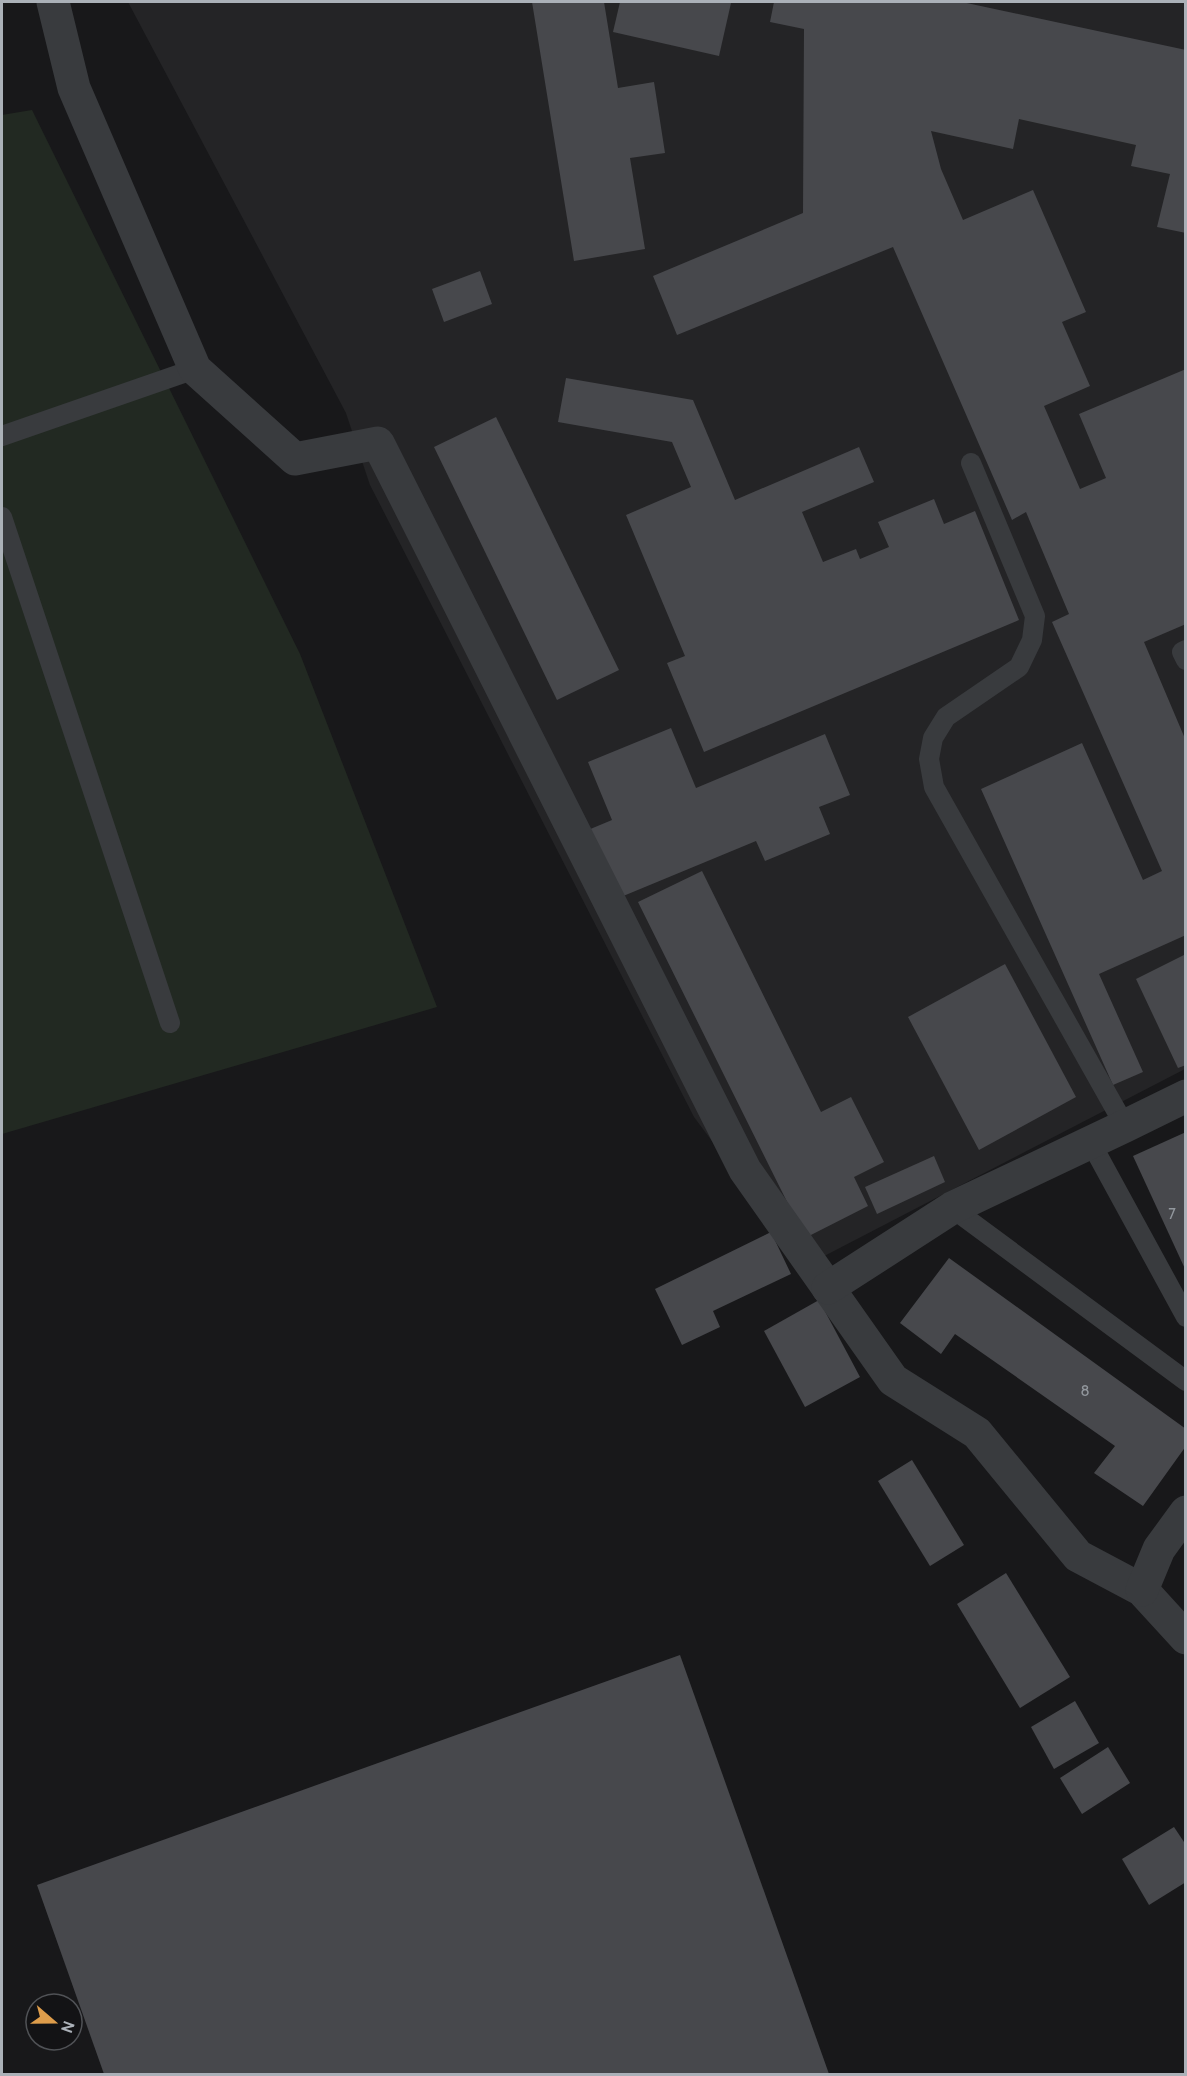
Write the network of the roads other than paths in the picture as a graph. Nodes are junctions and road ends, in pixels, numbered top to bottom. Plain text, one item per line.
1 (53, 2) edge
2 (195, 369) junction
3 (2, 436) edge
4 (971, 464) dead end
5 (2, 518) edge
6 (1185, 650) edge
7 (1185, 660) edge
8 (170, 1023) dead end
9 (1185, 1096) edge
10 (1125, 1126) junction
11 (1091, 1143) junction
12 (952, 1208) junction
13 (828, 1288) junction
14 (1185, 1317) edge
15 (1185, 1381) edge
16 (1185, 1512) edge
17 (1142, 1590) junction
18 (1185, 1638) edge

1 - 2 street
2 - 3 lane
2 - 13 street
4 - 10 lane
5 - 8 lane
6 - 7 lane
9 - 10 street
10 - 11 street
11 - 12 street
11 - 14 lane
12 - 13 street
12 - 15 lane
13 - 17 street
16 - 17 street
17 - 18 street

